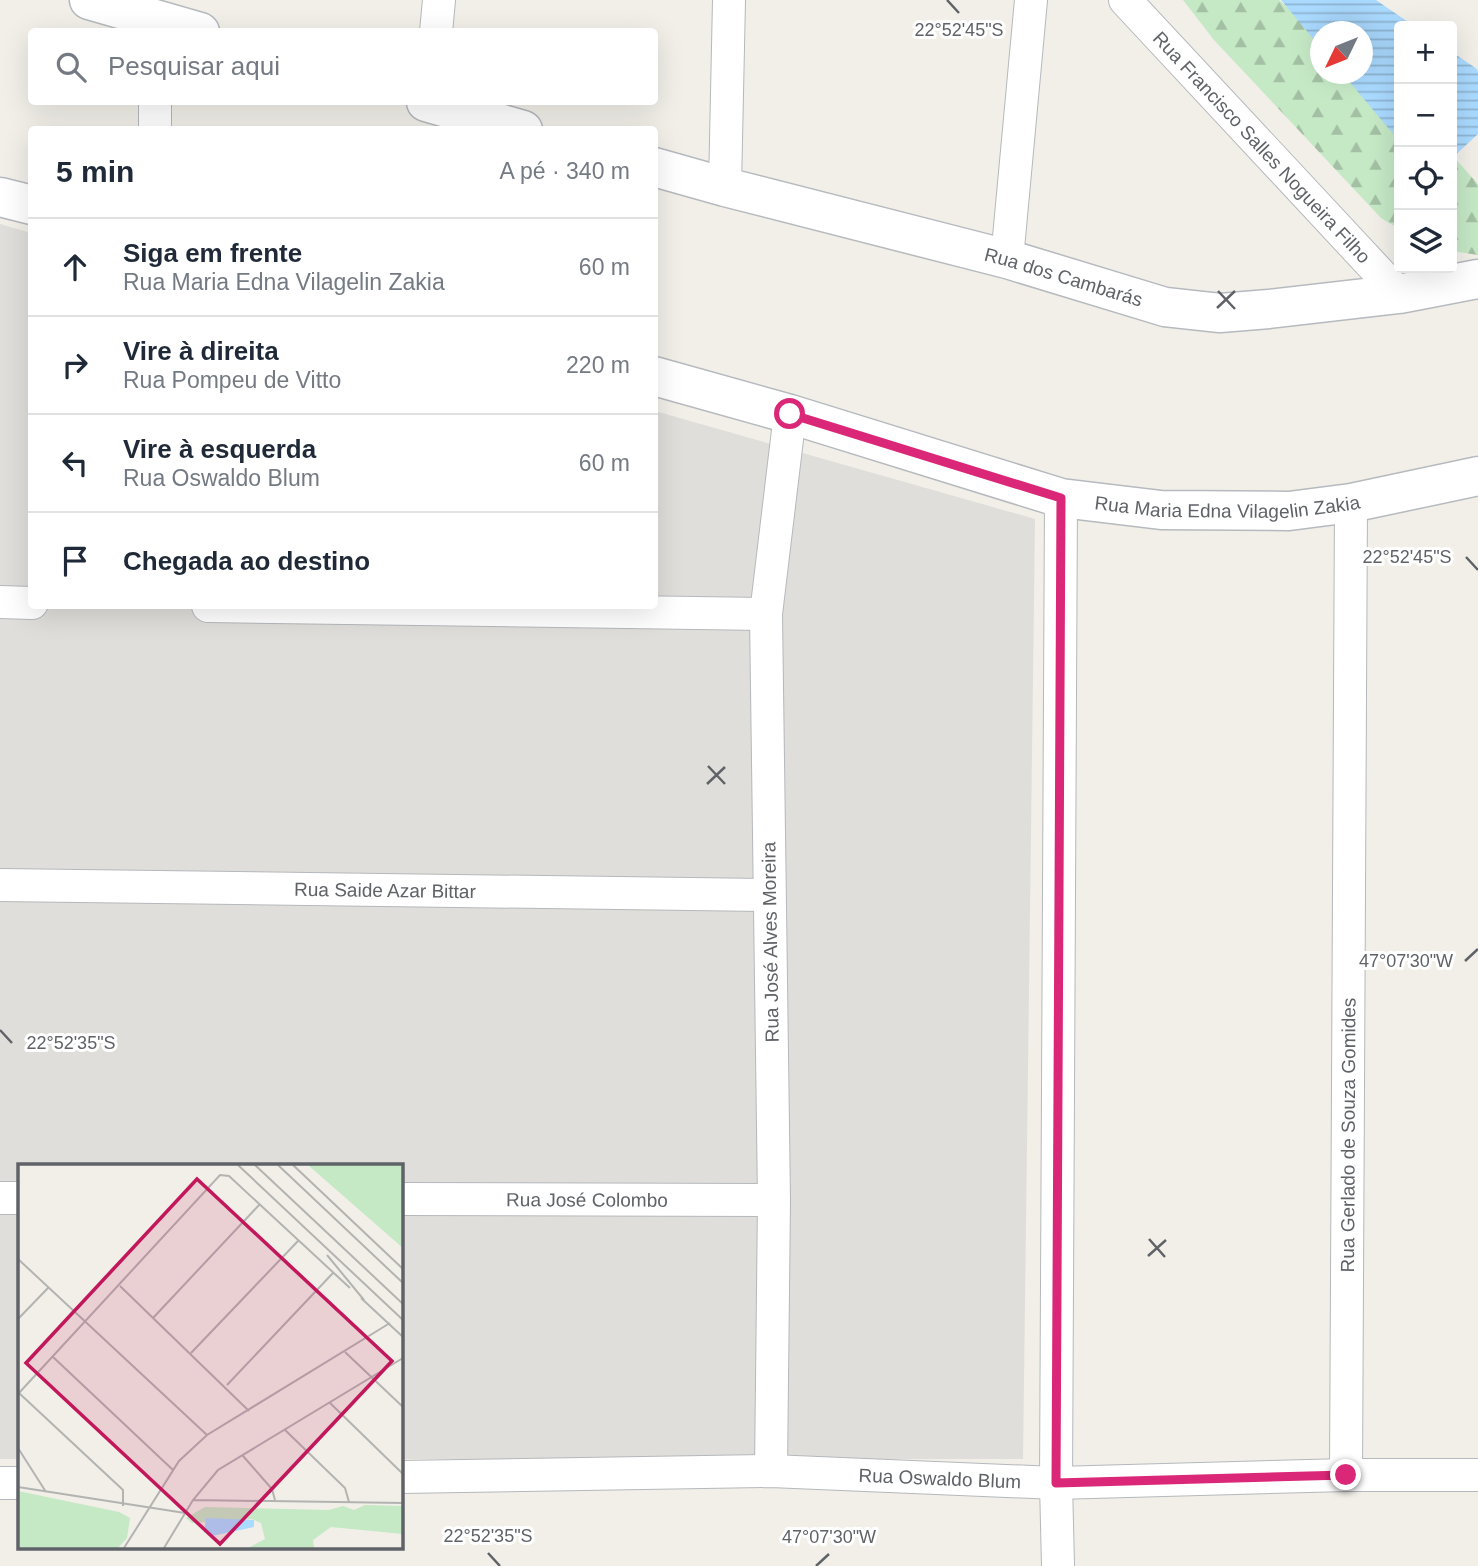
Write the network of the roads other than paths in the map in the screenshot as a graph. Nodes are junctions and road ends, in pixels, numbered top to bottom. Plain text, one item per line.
1 (89, 0) edge
2 (439, 0) edge
3 (729, 0) edge
4 (1031, 0) edge
5 (1125, 0) edge
6 (155, 16) edge
7 (189, 28) edge
8 (436, 28) edge
9 (155, 105) edge
10 (438, 105) edge
11 (156, 126) edge
12 (509, 126) edge
13 (658, 168) edge
14 (725, 187) junction
15 (0, 197) edge
16 (28, 204) edge
17 (1007, 259) junction
18 (1478, 279) edge
19 (1399, 294) junction
20 (658, 377) edge
21 (790, 414) junction
22 (1478, 476) edge
23 (1061, 498) junction
24 (1351, 503) junction
25 (0, 602) edge
26 (28, 603) edge
27 (417, 609) edge
28 (766, 614) junction
29 (0, 886) edge
30 (769, 895) junction
31 (0, 1198) edge
32 (18, 1198) edge
33 (402, 1199) edge
34 (774, 1200) junction
35 (771, 1471) junction
36 (1346, 1475) junction
37 (1478, 1475) edge
38 (402, 1477) edge
39 (0, 1483) edge
40 (18, 1483) edge
41 (1056, 1483) junction
42 (1058, 1566) edge

1 - 6 street
2 - 8 street
3 - 14 street
4 - 17 street
5 - 19 street, Rua Francisco Salles Nogueira Filho
6 - 7 street
9 - 11 street
10 - 12 street
13 - 14 street, Rua dos Cambarás
14 - 17 street, Rua dos Cambarás
15 - 16 street
17 - 19 street, Rua dos Cambarás
18 - 19 street, Rua dos Cambarás
20 - 21 street, Rua Maria Edna Vilagelin Zakia
21 - 23 street, Rua Maria Edna Vilagelin Zakia
21 - 28 street, Rua José Alves Moreira
22 - 24 street, Rua Maria Edna Vilagelin Zakia
23 - 24 street, Rua Maria Edna Vilagelin Zakia
23 - 41 street
24 - 36 street, Rua Gerlado de Souza Gomides
25 - 26 street
27 - 28 street
28 - 30 street, Rua José Alves Moreira
29 - 30 street, Rua Saide Azar Bittar
30 - 34 street, Rua José Alves Moreira
31 - 32 street
33 - 34 street, Rua José Colombo
34 - 35 street, Rua José Alves Moreira
35 - 38 street, Rua Oswaldo Blum
35 - 41 street, Rua Oswaldo Blum
36 - 37 street, Rua Oswaldo Blum
36 - 41 street, Rua Oswaldo Blum
39 - 40 street
41 - 42 street

